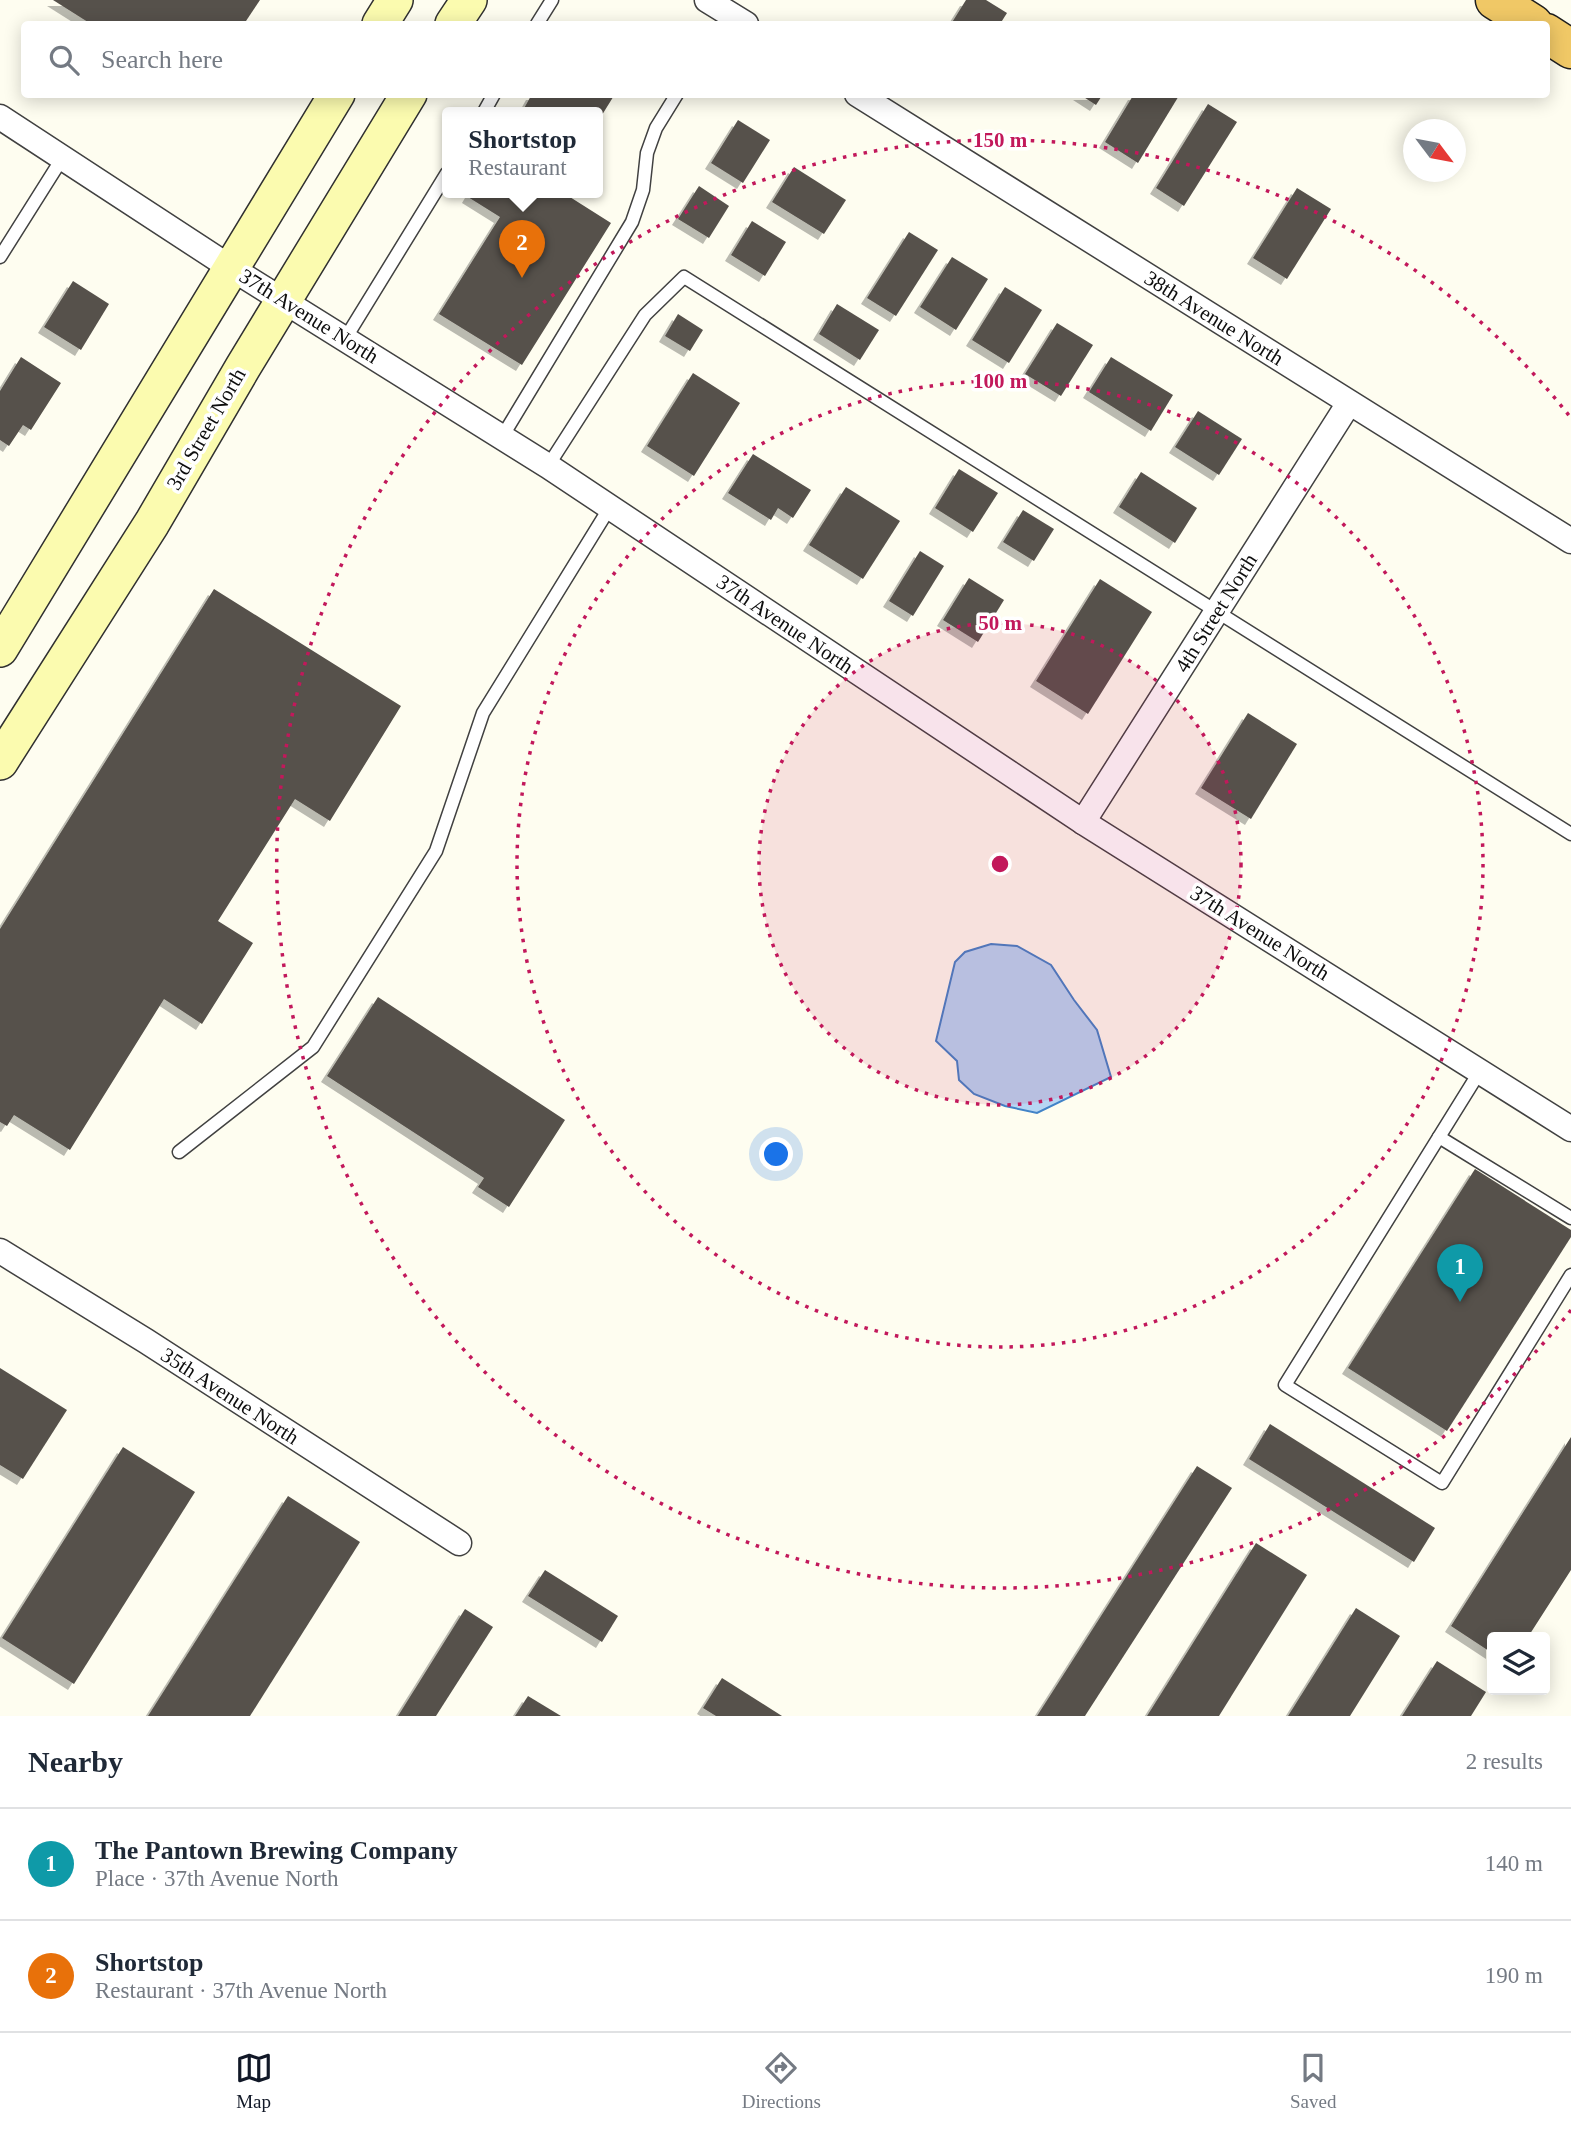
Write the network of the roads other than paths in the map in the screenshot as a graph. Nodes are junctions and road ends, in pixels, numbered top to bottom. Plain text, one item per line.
1 (395, 0) edge
2 (469, 0) edge
3 (552, 0) edge
4 (707, 0) edge
5 (1494, 0) edge
6 (382, 21) edge
7 (455, 21) edge
8 (539, 21) edge
9 (732, 21) edge
10 (1528, 21) edge
11 (1550, 36) edge
12 (1571, 49) edge
13 (335, 98) edge
14 (407, 98) edge
15 (675, 98) edge
16 (863, 98) edge
17 (0, 117) edge
18 (63, 157) junction
19 (442, 181) edge
20 (0, 257) edge
21 (231, 268) junction
22 (285, 301) junction
23 (345, 339) junction
24 (1349, 403) junction
25 (502, 437) junction
26 (548, 466) junction
27 (610, 507) junction
28 (1571, 541) edge
29 (1218, 610) junction
30 (0, 649) edge
31 (0, 762) edge
32 (1083, 822) junction
33 (1571, 834) edge
34 (1480, 1072) junction
35 (1571, 1129) edge
36 (1439, 1137) junction
37 (179, 1152) dead end
38 (1571, 1218) edge
39 (0, 1251) edge
40 (1571, 1275) edge
41 (459, 1543) dead end

1 - 6 main road
2 - 7 main road
3 - 8 lane
4 - 9 street
5 - 10 highway
11 - 12 highway
13 - 21 main road
14 - 22 main road, 3rd Street North
15 - 25 lane
16 - 24 street, 38th Avenue North
17 - 18 street, 37th Avenue North
18 - 20 lane
18 - 21 street, 37th Avenue North
19 - 23 lane
21 - 22 street, 37th Avenue North
21 - 30 main road
22 - 23 street, 37th Avenue North
22 - 31 main road, 3rd Street North
23 - 25 street, 37th Avenue North
24 - 28 street, 38th Avenue North
24 - 29 street, 4th Street North
25 - 26 street, 37th Avenue North
26 - 27 street, 37th Avenue North
26 - 29 lane
27 - 32 street, 37th Avenue North
27 - 37 lane
29 - 32 street, 4th Street North
29 - 33 lane
32 - 34 street, 37th Avenue North
34 - 35 street, 37th Avenue North
34 - 36 lane
36 - 38 lane
36 - 40 lane
39 - 41 street, 35th Avenue North

